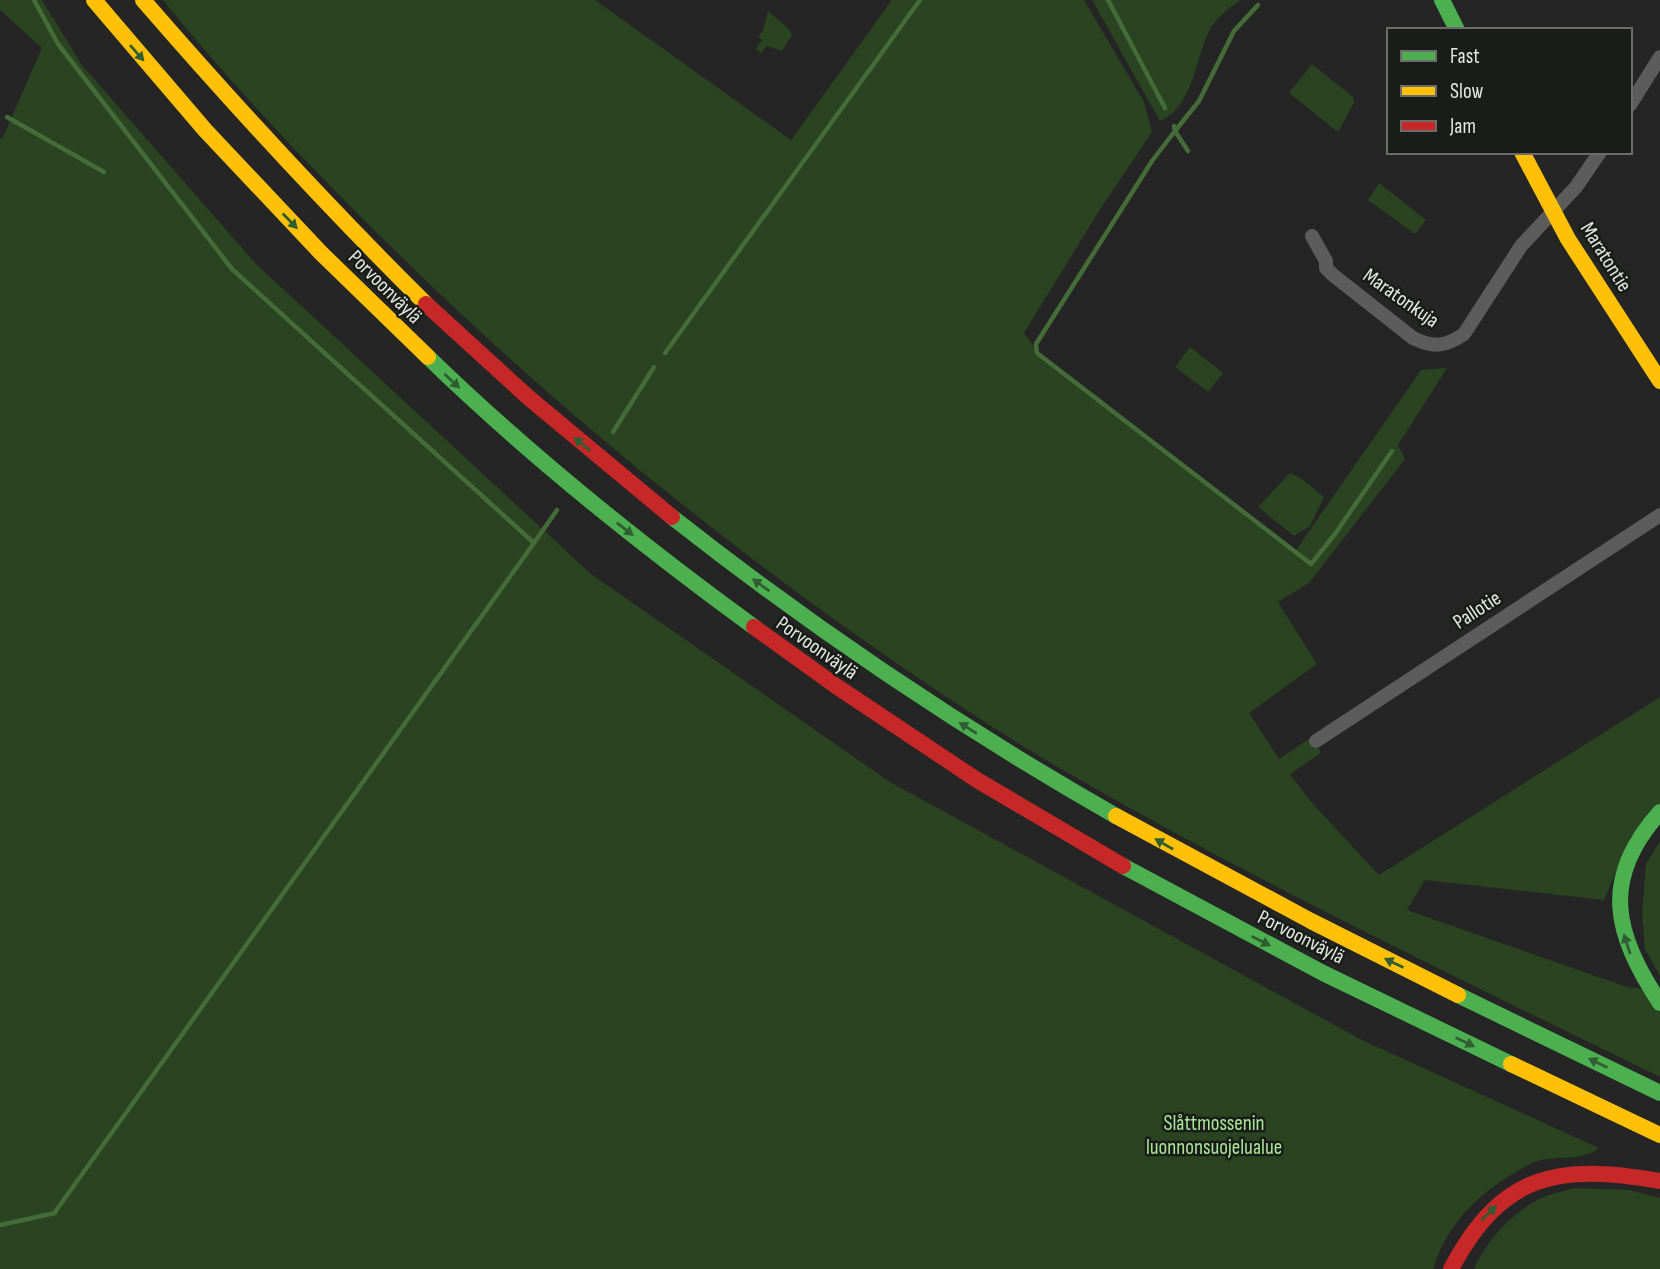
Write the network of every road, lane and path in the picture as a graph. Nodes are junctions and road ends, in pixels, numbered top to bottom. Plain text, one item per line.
1 (94, 0) edge
2 (143, 0) edge
3 (1442, 0) edge
4 (1456, 28) edge
5 (1660, 57) edge
6 (1632, 102) edge
7 (1523, 154) edge
8 (1599, 154) edge
9 (1552, 210) junction
10 (1312, 236) dead end
11 (1660, 381) edge
12 (1660, 515) edge
13 (1317, 741) dead end
14 (1660, 812) edge
15 (1660, 1003) edge
16 (1660, 1093) edge
17 (1660, 1135) edge
18 (1660, 1181) edge
19 (1451, 1269) edge

1 -> 17 main road, Porvoonväylä
16 -> 2 main road, Porvoonväylä
3 - 4 main road
5 - 6 street
7 - 9 main road, Maratontie
8 - 9 street, Maratonkuja
9 - 10 street, Maratonkuja
9 - 11 main road, Maratontie
12 - 13 street, Pallotie
15 -> 14 main road
19 -> 18 main road

